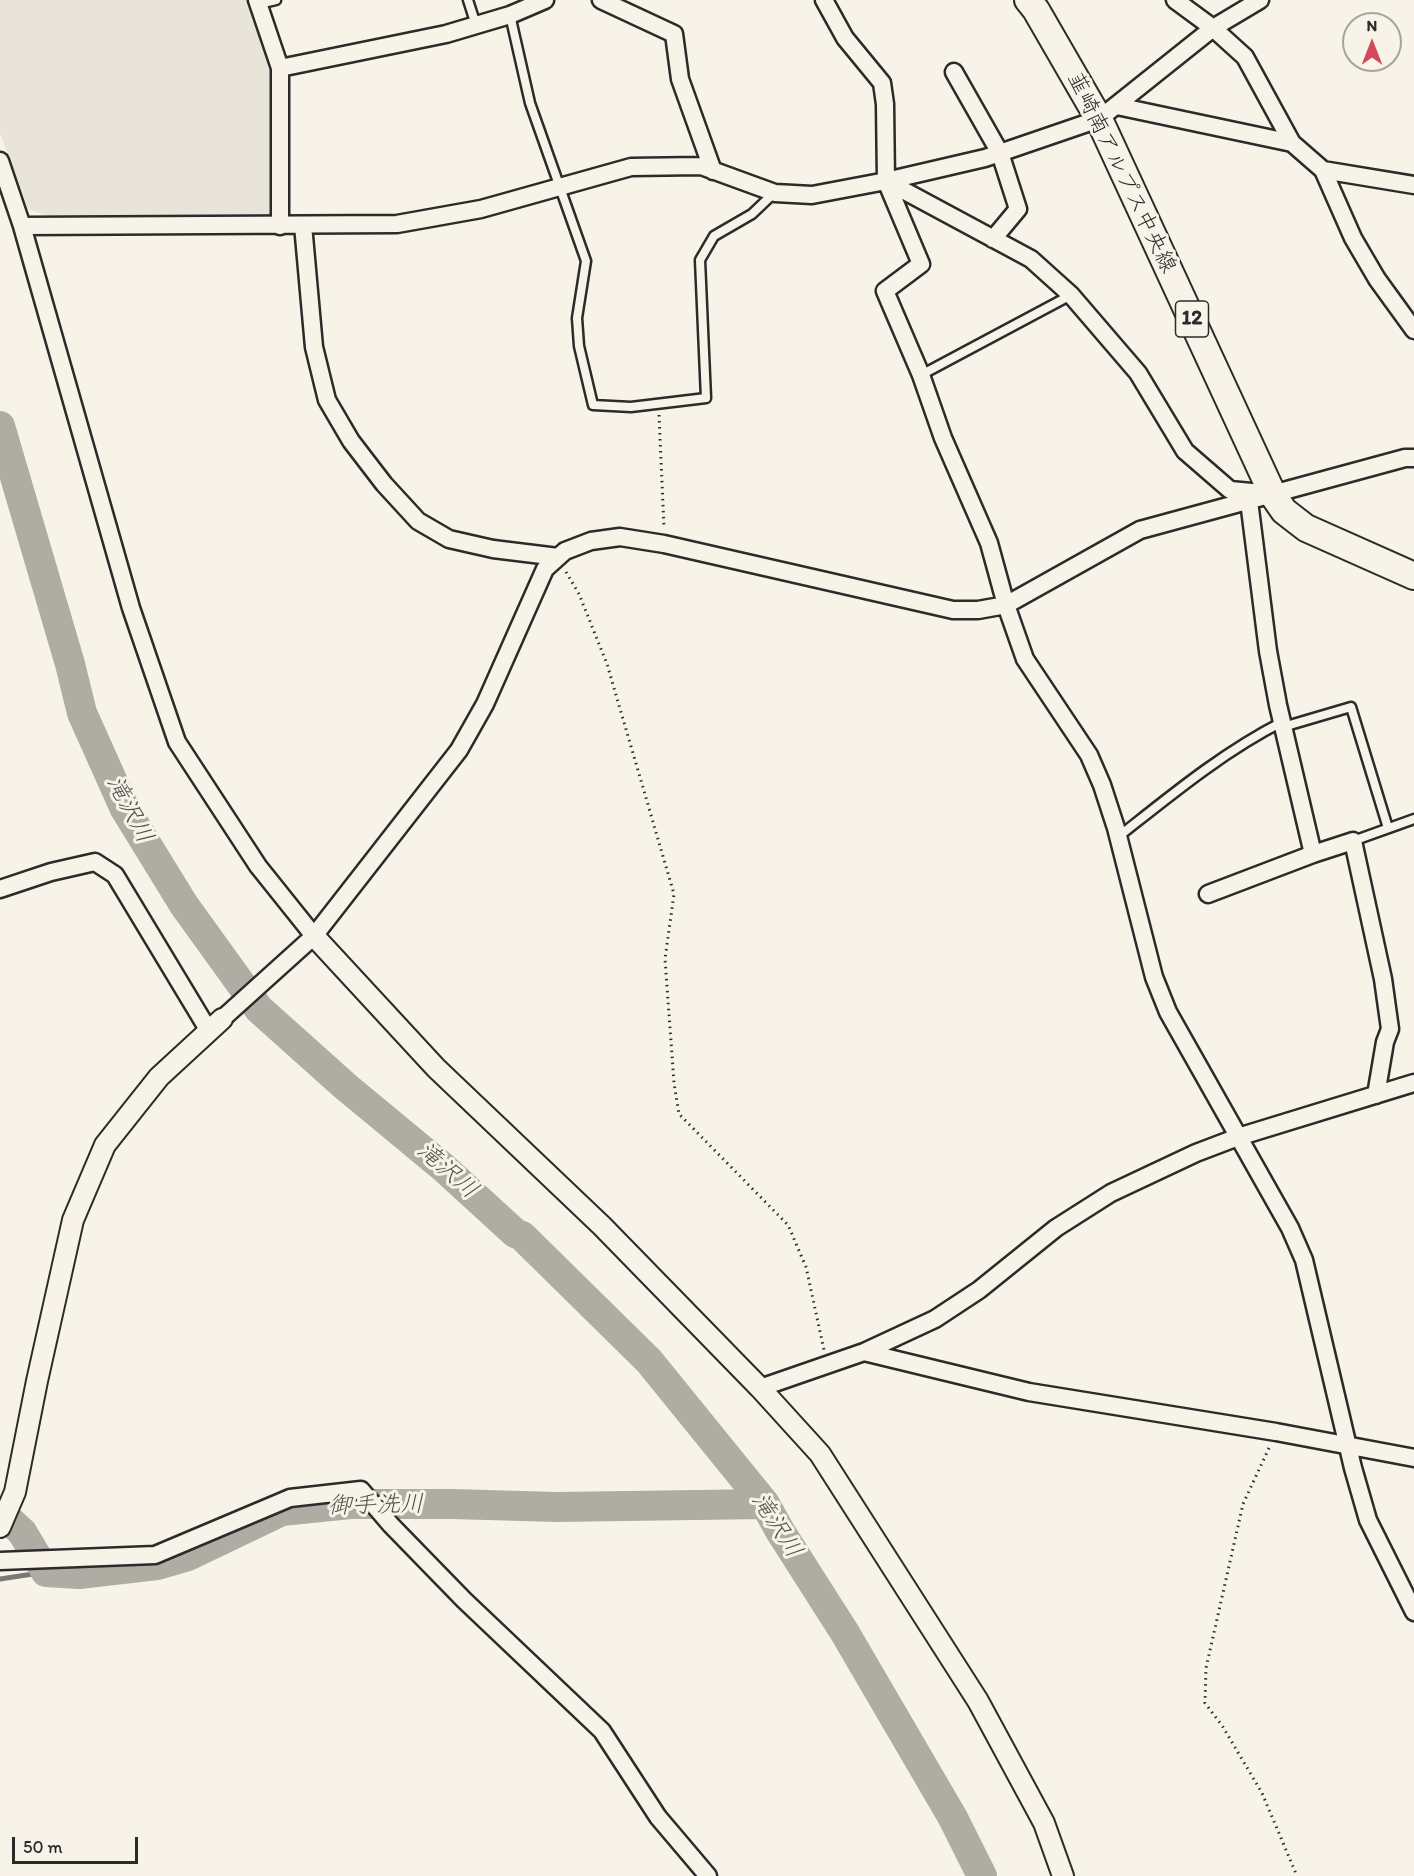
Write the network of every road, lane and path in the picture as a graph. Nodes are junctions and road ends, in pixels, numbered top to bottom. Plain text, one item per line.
1 (276, 0) edge
2 (468, 0) edge
3 (544, 0) edge
4 (601, 0) edge
5 (824, 0) edge
6 (1028, 0) edge
7 (1175, 0) edge
8 (1260, 0) edge
9 (258, 2) edge
10 (510, 15) junction
11 (476, 25) junction
12 (1213, 28) junction
13 (280, 68) junction
14 (954, 72) dead end
15 (1108, 113) junction
16 (1292, 143) junction
17 (1000, 153) junction
18 (0, 161) edge
19 (1323, 170) junction
20 (713, 171) junction
21 (886, 181) junction
22 (1414, 184) edge
23 (561, 187) junction
24 (775, 193) junction
25 (303, 225) junction
26 (22, 226) junction
27 (280, 226) junction
28 (993, 239) junction
29 (1071, 295) junction
30 (1414, 330) edge
31 (921, 375) junction
32 (658, 404) junction
33 (1414, 458) edge
34 (1273, 495) junction
35 (1249, 501) junction
36 (664, 544) junction
37 (558, 557) junction
38 (1414, 576) edge
39 (1006, 604) junction
40 (1282, 725) junction
41 (1414, 819) edge
42 (1388, 828) junction
43 (1118, 837) junction
44 (1353, 841) junction
45 (1314, 854) junction
46 (0, 889) edge
47 (1208, 894) dead end
48 (314, 936) junction
49 (215, 1024) junction
50 (1414, 1083) edge
51 (1376, 1095) junction
52 (1238, 1137) junction
53 (864, 1352) junction
54 (827, 1365) junction
55 (759, 1388) junction
56 (1276, 1432) junction
57 (1348, 1446) junction
58 (1414, 1458) edge
59 (0, 1527) edge
60 (6, 1560) edge
61 (1414, 1612) edge
62 (708, 1876) edge
63 (1064, 1876) edge
64 (1297, 1876) edge

1 - 9 lane
2 - 11 lane
3 - 10 street
4 - 20 street
5 - 21 street
6 - 15 main road, 韮崎南アルプス中央線 / 12
7 - 12 street
8 - 12 street
9 - 13 street
10 - 11 street
10 - 23 lane
11 - 13 street
12 - 15 street
12 - 16 street
13 - 27 street
14 - 17 street
15 - 16 street
15 - 17 street
15 - 34 main road, 韮崎南アルプス中央線 / 12
16 - 19 street
17 - 21 street
17 - 28 street
18 - 26 street
19 - 22 street
19 - 30 street
20 - 23 street
20 - 24 street
21 - 24 street
21 - 28 street
21 - 31 street
23 - 25 street
23 - 32 lane
24 - 32 lane
25 - 27 street
25 - 37 street
26 - 27 street
26 - 48 street
28 - 29 street
29 - 31 lane
29 - 34 street
31 - 39 street
32 - 36 path
33 - 34 street
34 - 35 street
34 - 38 main road, 韮崎南アルプス中央線 / 12
35 - 39 street
35 - 40 street
36 - 37 street
36 - 39 street
37 - 48 street
37 - 54 path
39 - 43 street
40 - 42 lane
40 - 43 lane
40 - 45 street
41 - 42 lane
42 - 44 lane
43 - 52 street
44 - 45 street
44 - 51 street
45 - 47 street
46 - 49 street
48 - 49 street
48 - 55 street
49 - 59 street
50 - 51 street
51 - 52 street
52 - 53 street
52 - 57 street
53 - 54 street
53 - 56 street
54 - 55 street
55 - 63 street
56 - 57 street
56 - 64 path
57 - 58 street
57 - 61 street
60 - 62 street

